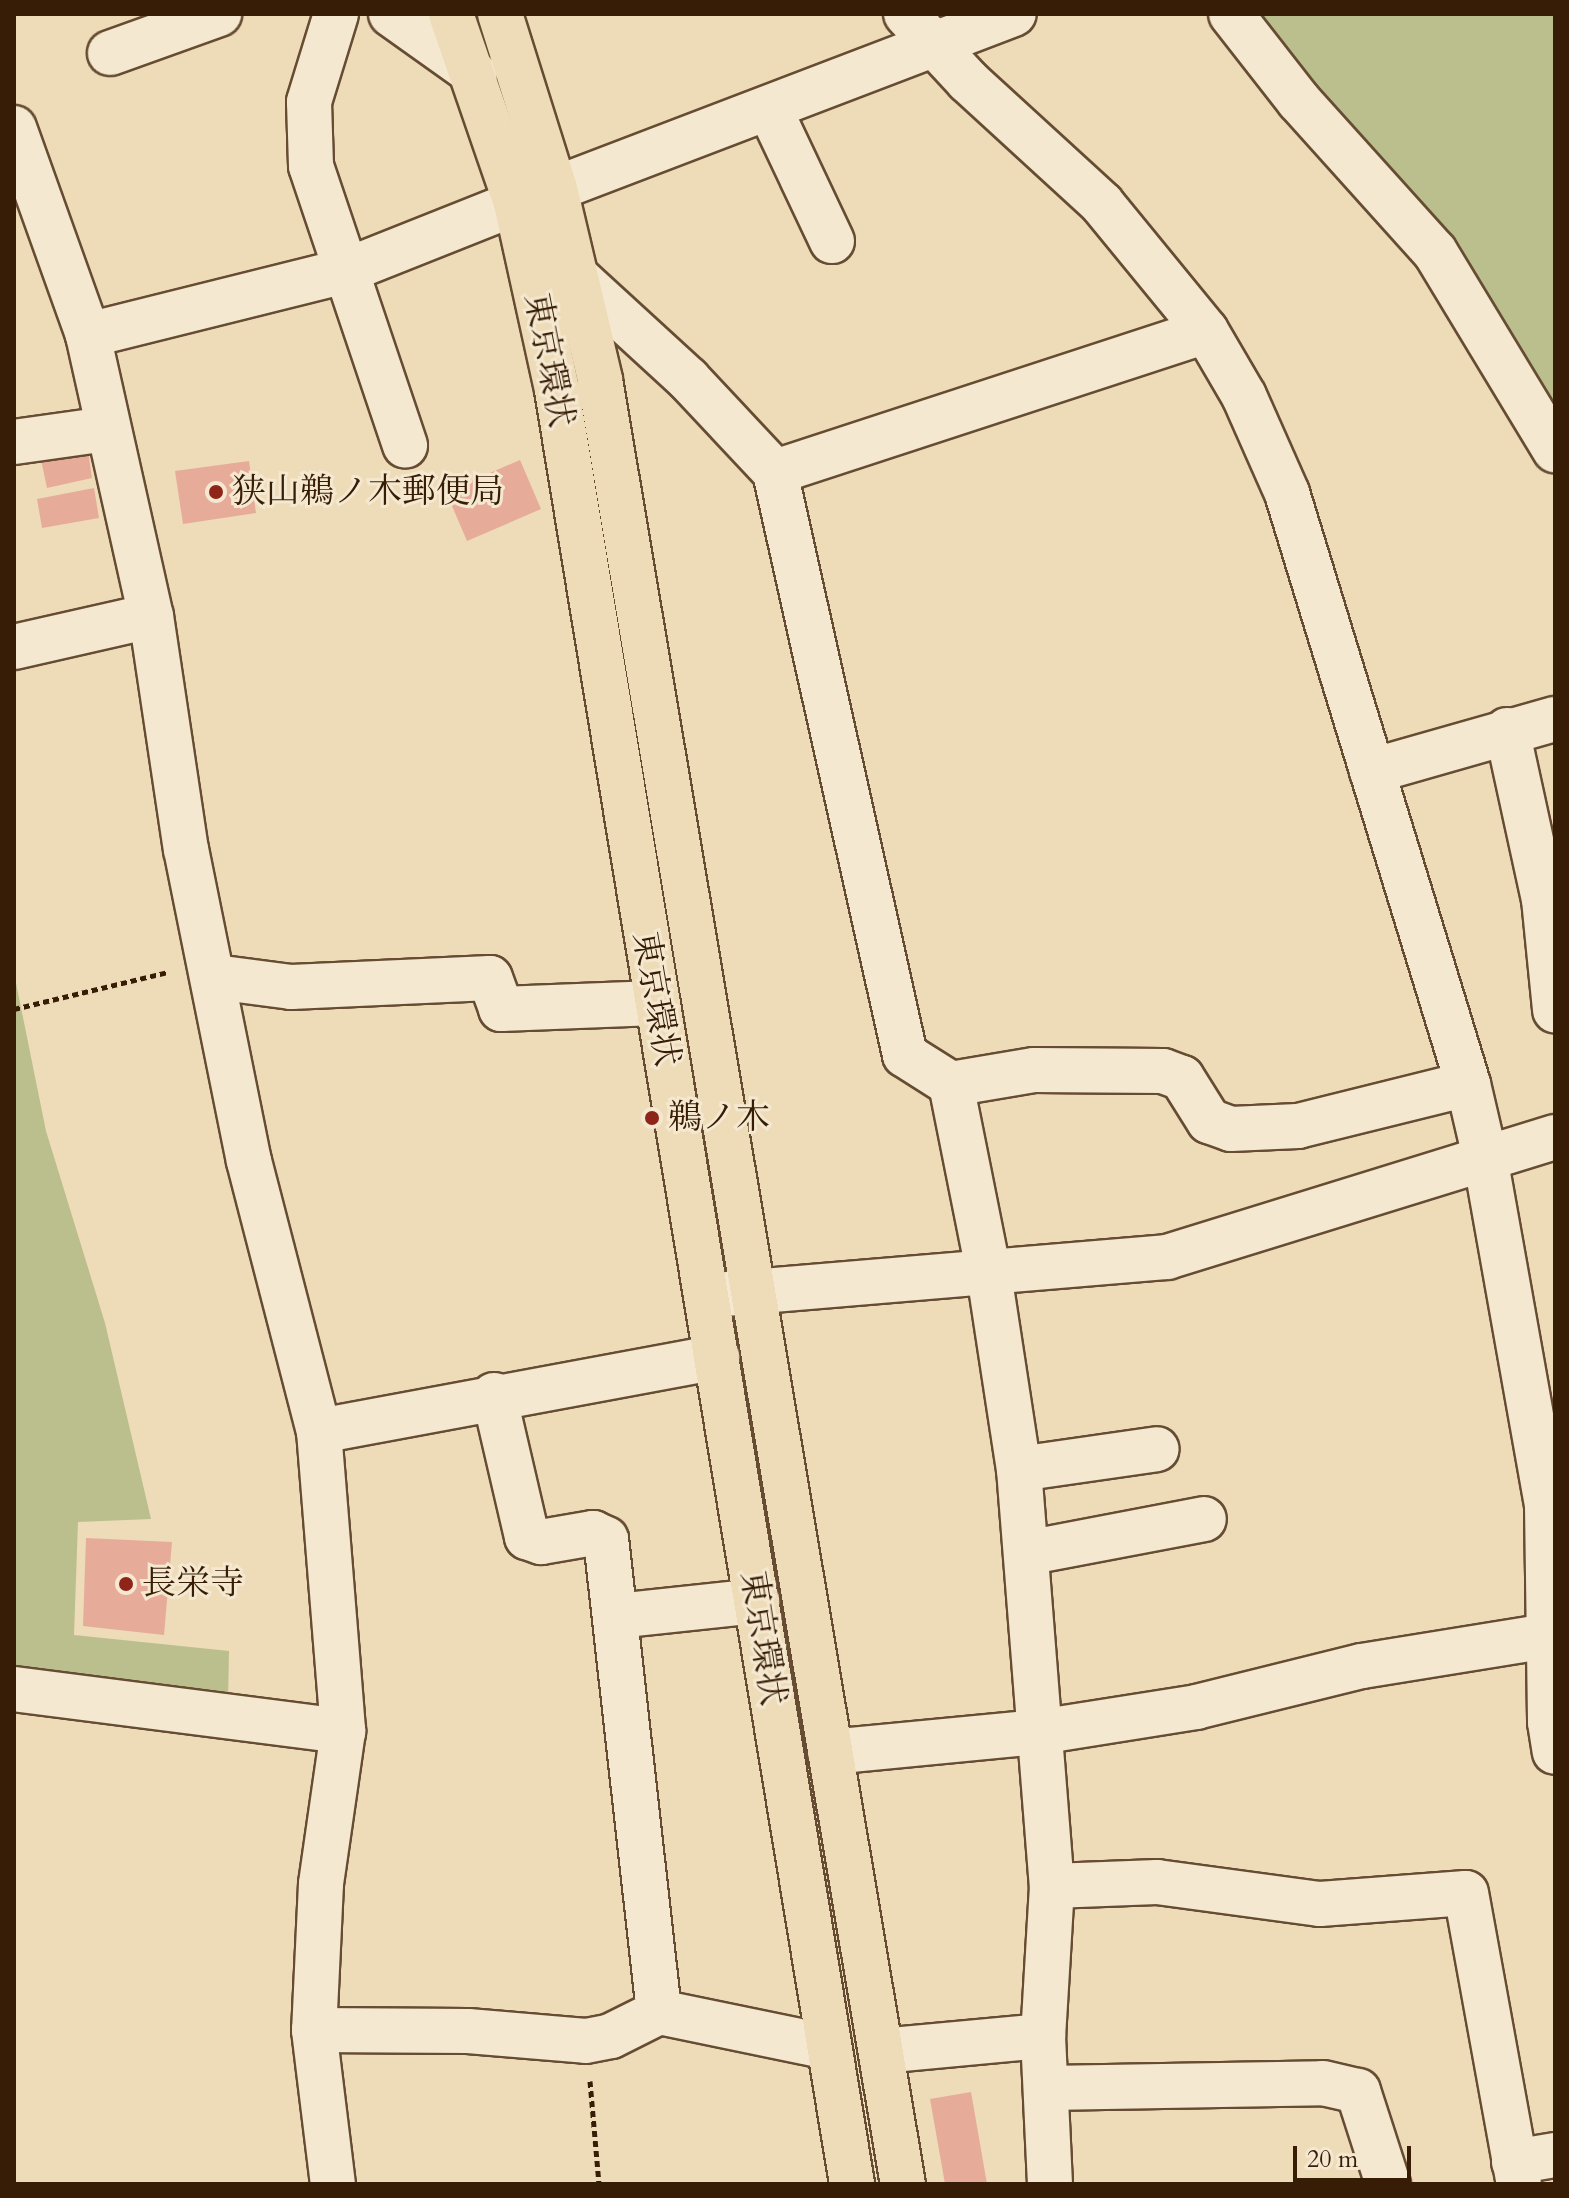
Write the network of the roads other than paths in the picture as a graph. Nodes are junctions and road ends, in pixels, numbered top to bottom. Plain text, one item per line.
1 (219, 14) edge
2 (336, 14) edge
3 (391, 14) edge
4 (451, 14) edge
5 (500, 14) edge
6 (906, 14) edge
7 (1014, 14) edge
8 (1231, 14) edge
9 (935, 47) junction
10 (110, 53) dead end
11 (475, 74) junction
12 (770, 110) junction
13 (14, 128) edge
14 (536, 196) junction
15 (832, 241) dead end
16 (345, 271) junction
17 (580, 280) junction
18 (1206, 331) junction
19 (88, 335) junction
20 (106, 429) junction
21 (14, 442) edge
22 (405, 446) dead end
23 (1555, 450) edge
24 (775, 472) junction
25 (151, 616) junction
26 (14, 647) edge
27 (1555, 719) edge
28 (1507, 730) junction
29 (1372, 771) junction
30 (213, 969) junction
31 (656, 1003) junction
32 (1555, 1010) edge
33 (951, 1084) junction
34 (1468, 1084) junction
35 (1555, 1137) edge
36 (1485, 1157) junction
37 (989, 1274) junction
38 (755, 1290) junction
39 (708, 1295) junction
40 (717, 1357) junction
41 (494, 1395) junction
42 (319, 1431) junction
43 (1157, 1449) dead end
44 (1019, 1469) junction
45 (1204, 1519) dead end
46 (1026, 1553) junction
47 (757, 1601) junction
48 (616, 1616) junction
49 (1548, 1636) junction
50 (14, 1689) edge
51 (343, 1731) junction
52 (1039, 1732) junction
53 (830, 1752) junction
54 (1555, 1752) edge
55 (1052, 1886) junction
56 (659, 2012) junction
57 (314, 2030) junction
58 (1043, 2036) junction
59 (828, 2047) junction
60 (881, 2051) junction
61 (1047, 2088) junction
62 (1529, 2167) edge
63 (333, 2184) edge
64 (852, 2184) edge
65 (903, 2184) edge
66 (1050, 2184) edge
67 (1388, 2184) edge

1 - 10 street
2 - 16 street
3 - 11 street
4 - 11 highway, 東京環状
5 - 14 highway, 東京環状
6 - 9 street
7 - 9 street
8 - 23 street
9 - 12 street
9 - 18 street
11 - 14 highway, 東京環状
12 - 14 street
12 - 15 street
13 - 19 street
14 - 16 street
14 - 17 highway, 東京環状
14 - 31 highway, 東京環状
16 - 19 street
16 - 22 street
17 - 24 street
17 - 38 highway, 東京環状
18 - 24 street
18 - 29 street
19 - 20 street
20 - 21 street
20 - 25 street
24 - 33 street
25 - 26 street
25 - 30 street
27 - 28 street
28 - 29 street
28 - 32 street
29 - 34 street
30 - 31 street
30 - 42 street
31 - 39 highway, 東京環状
33 - 34 street
33 - 37 street
34 - 36 street
35 - 36 street
36 - 37 street
36 - 49 street
37 - 38 street
37 - 44 street
38 - 39 street
38 - 53 highway, 東京環状
39 - 40 highway, 東京環状
40 - 41 street
40 - 47 highway, 東京環状
41 - 42 street
41 - 48 street
42 - 51 street
43 - 44 street
44 - 46 street
45 - 46 street
46 - 52 street
47 - 48 street
47 - 59 highway, 東京環状
48 - 56 street
49 - 52 street
49 - 54 street
50 - 51 street
51 - 57 street
52 - 53 street
52 - 55 street
53 - 60 highway, 東京環状
55 - 58 street
55 - 62 street
56 - 57 street
56 - 59 street
57 - 63 street
58 - 60 street
58 - 61 street
59 - 64 highway, 東京環状
60 - 65 highway, 東京環状
61 - 66 street
61 - 67 street

